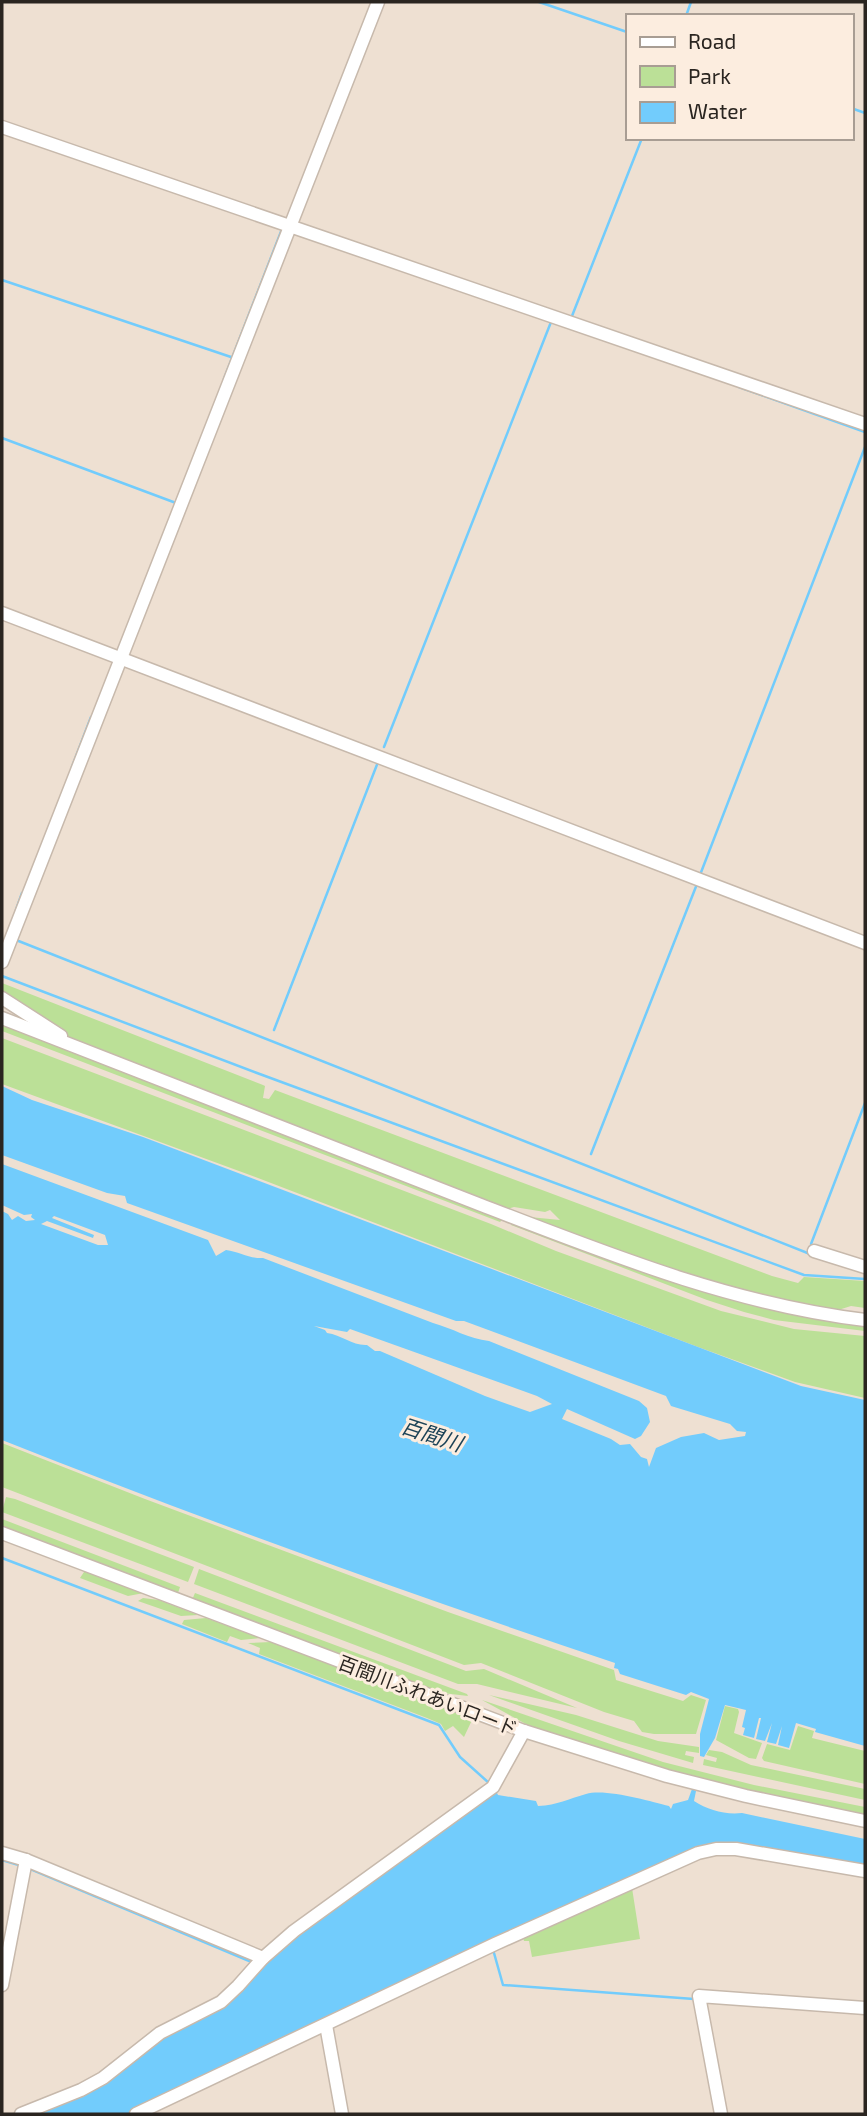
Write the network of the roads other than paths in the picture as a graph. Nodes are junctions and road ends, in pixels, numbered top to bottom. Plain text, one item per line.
1 (378, 2) edge
2 (2, 127) edge
3 (290, 225) junction
4 (865, 424) edge
5 (2, 613) edge
6 (117, 657) junction
7 (8, 934) edge
8 (865, 943) edge
9 (2, 962) edge
10 (2, 998) edge
11 (2, 1018) edge
12 (68, 1044) junction
13 (814, 1251) dead end
14 (865, 1266) edge
15 (865, 1312) edge
16 (845, 1318) junction
17 (865, 1320) edge
18 (2, 1533) edge
19 (524, 1731) junction
20 (865, 1821) edge
21 (2, 1853) edge
22 (25, 1865) junction
23 (865, 1871) edge
24 (263, 1958) junction
25 (2, 1985) edge
26 (865, 2008) edge
27 (326, 2025) junction
28 (22, 2114) edge
29 (136, 2114) edge
30 (342, 2114) edge
31 (722, 2114) edge

1 - 3 street
2 - 3 street
3 - 4 street
3 - 6 street
5 - 6 street
6 - 7 street
6 - 8 street
7 - 9 street
10 - 12 street
11 - 12 street
12 - 16 street
13 - 14 street
15 - 16 street
16 - 17 street
18 - 19 street, 百間川ふれあいロード
19 - 20 street, 百間川ふれあいロード
19 - 24 street
21 - 22 street
22 - 24 street
22 - 25 street
23 - 27 street
24 - 28 street
26 - 31 street
27 - 29 street
27 - 30 street

